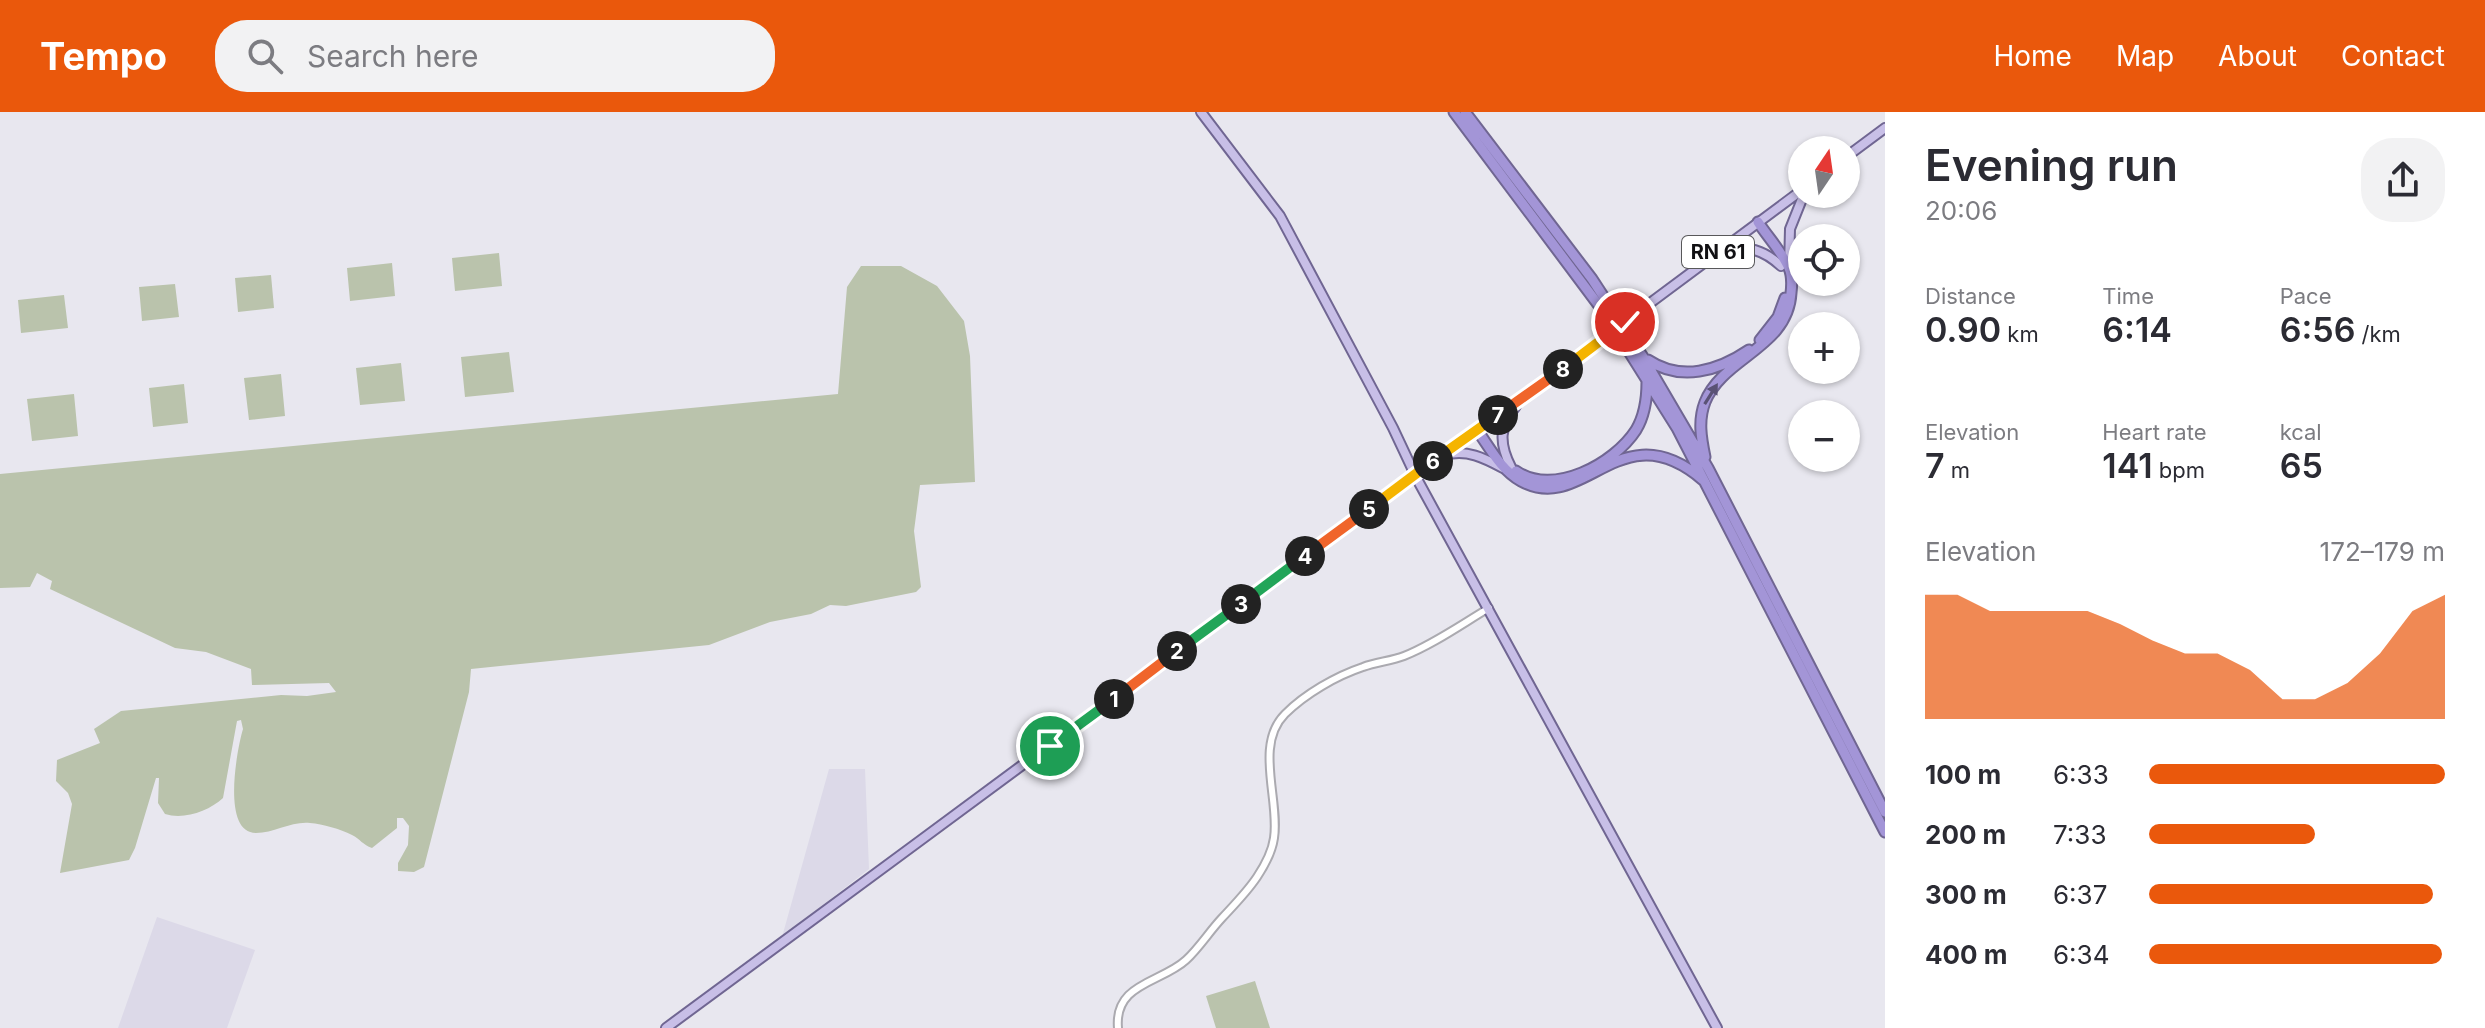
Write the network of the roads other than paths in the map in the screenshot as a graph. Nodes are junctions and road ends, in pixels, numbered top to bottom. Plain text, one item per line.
1 (1201, 112) edge
2 (1454, 112) edge
3 (1465, 112) edge
4 (1885, 128) edge
5 (1860, 147) edge
6 (1788, 202) edge
7 (1797, 208) edge
8 (1756, 222) junction
9 (1716, 253) junction
10 (1785, 267) junction
11 (1643, 357) junction
12 (1647, 378) junction
13 (1524, 395) junction
14 (1480, 428) junction
15 (1440, 457) junction
16 (1507, 467) junction
17 (1708, 468) junction
18 (1414, 474) junction
19 (1707, 483) junction
20 (1489, 608) junction
21 (1885, 812) edge
22 (1885, 832) edge
23 (666, 1028) edge
24 (1118, 1028) edge
25 (1717, 1028) edge

1 - 18 main road
2 - 12 highway
3 - 11 highway
4 - 5 main road
6 - 8 main road, RN 61
7 - 10 main road
8 - 9 main road, RN 61
8 - 10 highway
9 - 10 main road
9 - 13 main road, RN 61, bridge
10 - 11 highway
17 -> 10 highway
11 - 17 highway
12 - 16 highway
12 - 19 highway
13 - 14 main road, RN 61
13 - 16 main road
14 - 15 main road, RN 61
14 - 16 highway
15 - 16 main road
15 - 18 main road, RN 61
16 - 19 highway
17 - 21 highway
18 - 20 main road
18 - 23 main road, RN 61
19 - 22 highway
20 - 24 street
20 - 25 main road

